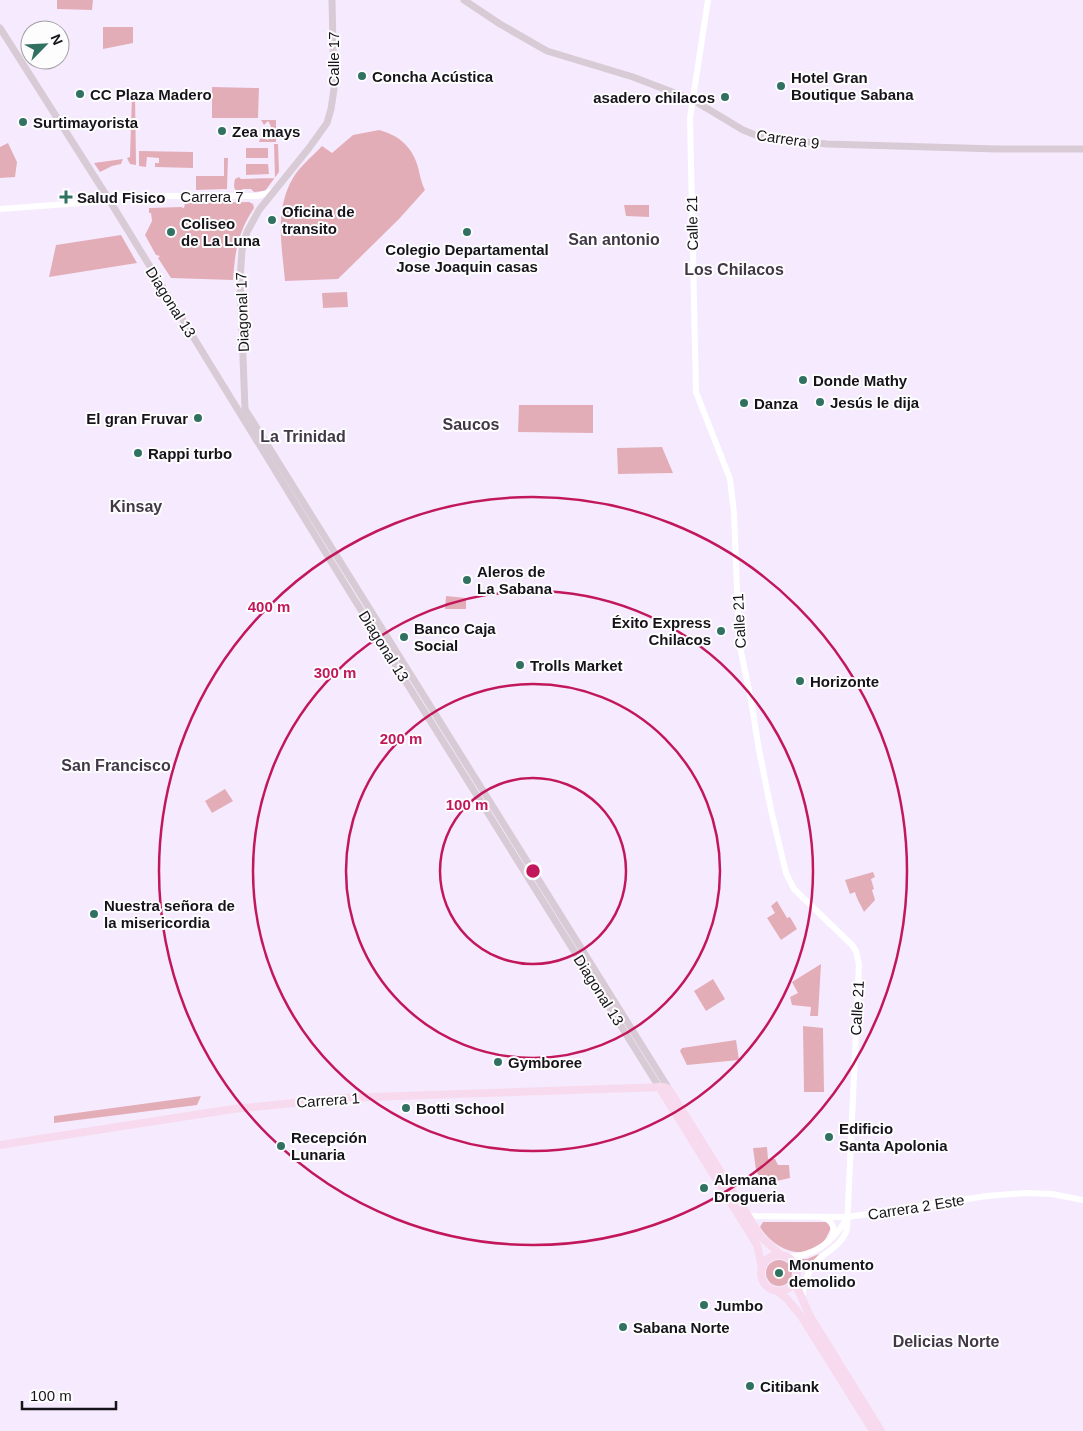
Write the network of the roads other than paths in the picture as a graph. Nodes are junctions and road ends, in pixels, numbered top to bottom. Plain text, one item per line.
1 (332, 0) edge
2 (464, 0) edge
3 (708, 0) edge
4 (0, 28) edge
5 (693, 100) junction
6 (328, 118) joint
7 (1083, 149) edge
8 (274, 191) junction
9 (108, 198) junction
10 (0, 209) edge
11 (114, 209) junction
12 (258, 210) junction
13 (210, 366) junction
14 (244, 383) junction
15 (659, 1087) junction
16 (669, 1089) junction
17 (0, 1144) edge
18 (1083, 1200) edge
19 (748, 1216) junction
20 (823, 1217) junction
21 (848, 1217) junction
22 (831, 1239) junction
23 (785, 1256) junction
24 (762, 1267) junction
25 (794, 1283) junction
26 (776, 1291) junction
27 (802, 1300) junction
28 (873, 1431) edge
29 (881, 1431) edge

1 - 6 main road, Calle 17
2 - 5 main road, Carrera 9
3 - 5 street, Calle 21
4 - 9 main road, Diagonal 13
5 - 7 main road, Carrera 9
5 - 21 street, Calle 21
6 - 8 main road, Diagonal 17
8 - 9 street, Carrera 7
8 - 12 main road, Diagonal 17
9 - 10 street, Carrera 7
9 - 11 main road, Diagonal 13
11 - 12 street, Carrera 7
11 - 13 main road, Diagonal 13
12 - 14 main road, Diagonal 17
13 - 14 main road
13 - 15 main road, Diagonal 13
14 - 16 main road, Diagonal 13
15 - 16 main road, Carrera 1
15 - 17 main road, Carrera 1
15 - 24 main road, Diagonal 13
16 - 19 main road, Diagonal 13
18 - 21 street, Carrera 2 Este
19 - 20 street, Carrera 2 Este
19 - 23 main road, Diagonal 13
20 - 21 street, Carrera 2 Este
20 - 22 street
21 - 22 street
21 - 27 street, Calle 21
22 - 23 street
23 - 24 main road
23 - 25 main road
24 - 26 main road
25 - 26 main road
25 - 27 main road
26 - 28 main road
27 - 29 main road

